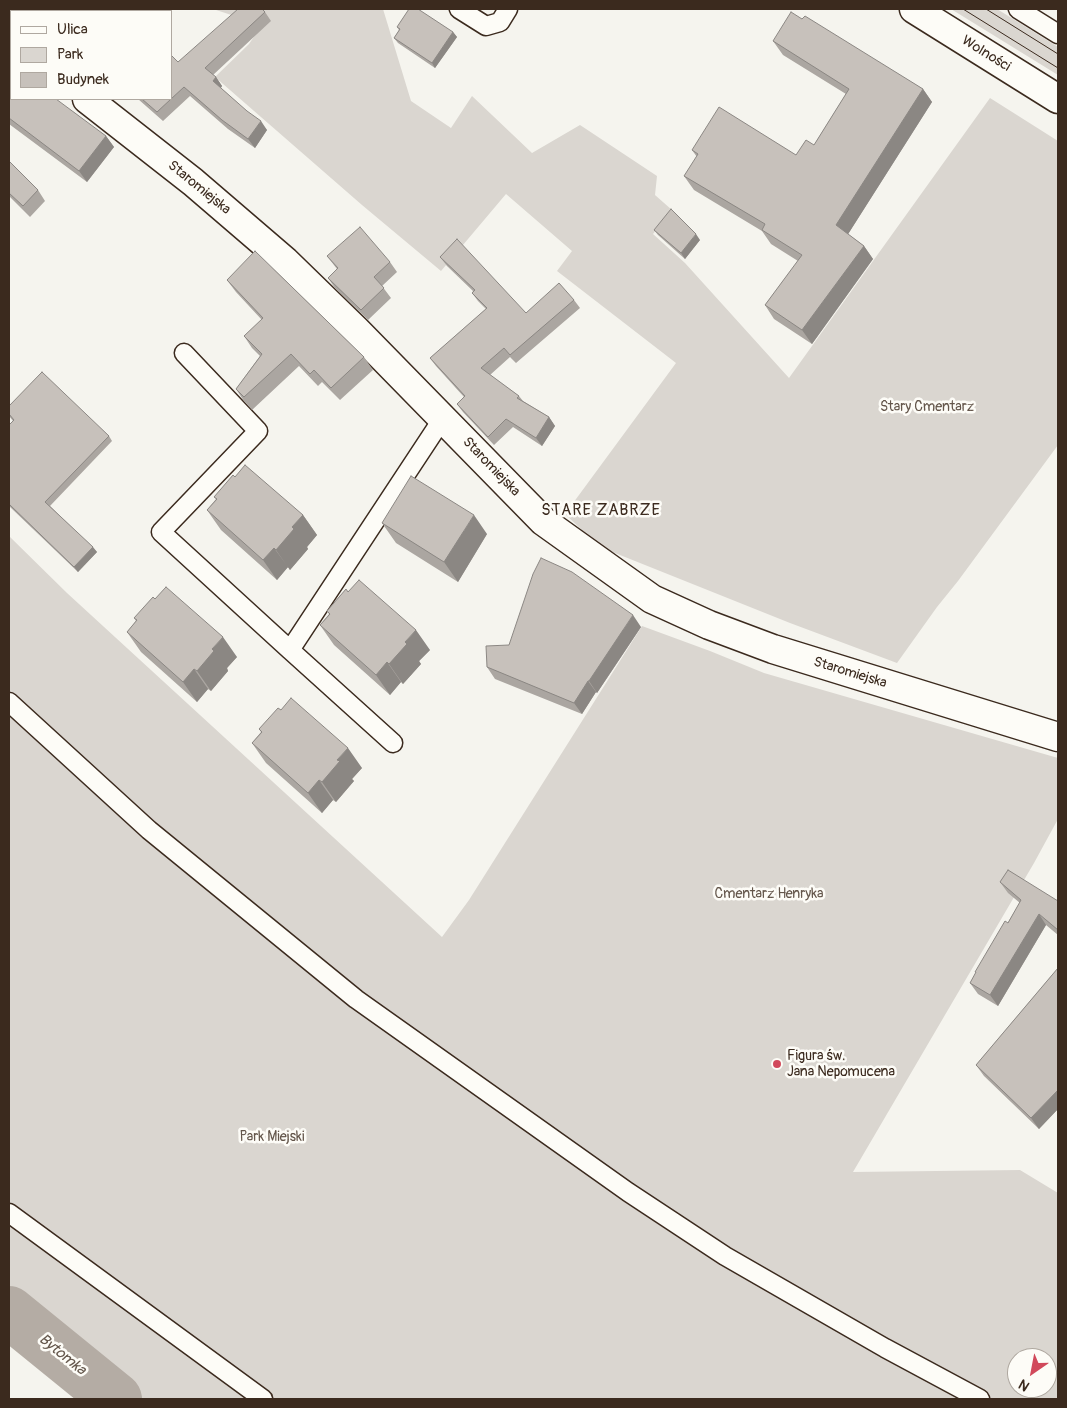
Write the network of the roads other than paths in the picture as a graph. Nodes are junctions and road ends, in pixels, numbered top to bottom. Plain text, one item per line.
1 (459, 9) edge
2 (508, 9) edge
3 (914, 9) edge
4 (1018, 9) edge
5 (1058, 34) edge
6 (1058, 99) edge
7 (88, 100) edge
8 (184, 352) dead end
9 (443, 418) junction
10 (290, 650) junction
11 (9, 702) edge
12 (1058, 737) edge
13 (393, 743) dead end
14 (9, 1213) edge
15 (263, 1399) edge
16 (980, 1399) edge

1 - 2 lane
3 - 6 street, Wolności
4 - 5 lane
7 - 9 street, Staromiejska
8 - 10 lane
9 - 10 lane
9 - 12 street, Staromiejska
10 - 13 lane
11 - 16 lane
14 - 15 lane

